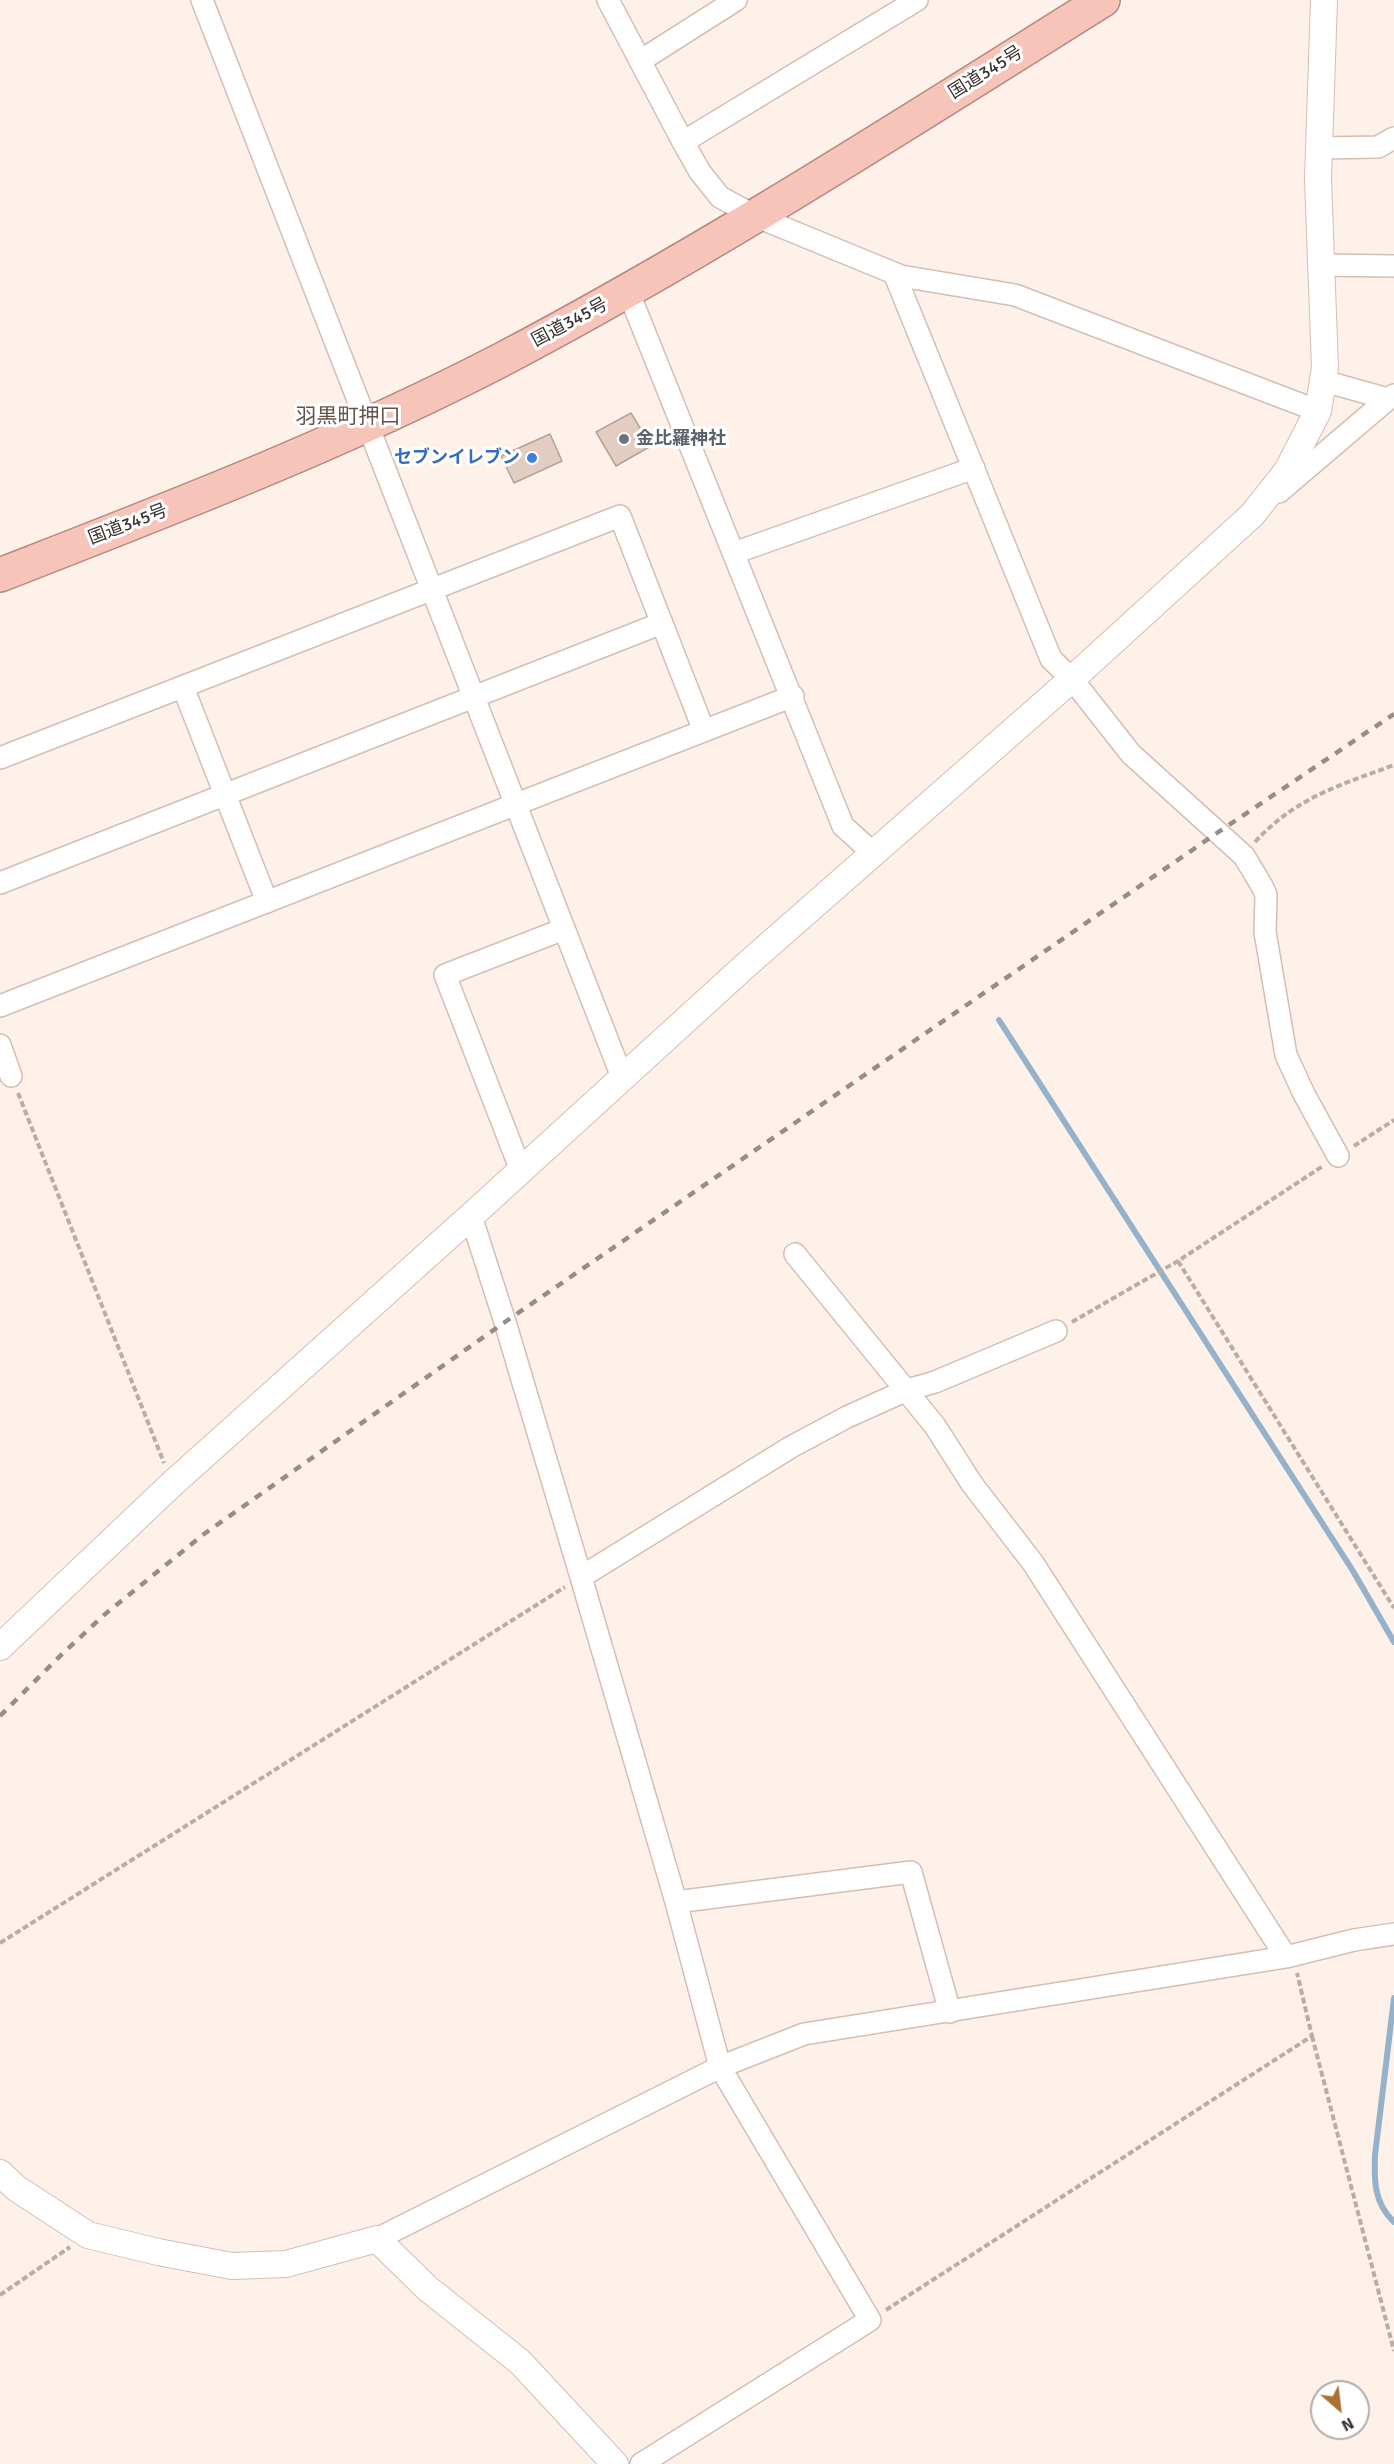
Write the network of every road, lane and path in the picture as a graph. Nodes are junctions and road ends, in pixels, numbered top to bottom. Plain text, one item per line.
1 (202, 0) edge
2 (608, 0) edge
3 (736, 0) edge
4 (917, 0) edge
5 (1103, 0) edge
6 (1324, 0) edge
7 (640, 61) junction
8 (1394, 138) edge
9 (682, 142) junction
10 (1319, 148) junction
11 (755, 216) junction
12 (1322, 266) junction
13 (1394, 266) edge
14 (894, 273) junction
15 (628, 291) junction
16 (1324, 381) junction
17 (1391, 397) edge
18 (1318, 411) junction
19 (367, 425) junction
20 (974, 468) junction
21 (1252, 515) junction
22 (734, 553) junction
23 (0, 576) edge
24 (431, 590) junction
25 (662, 623) junction
26 (1072, 679) junction
27 (183, 687) junction
28 (793, 696) junction
29 (474, 697) junction
30 (704, 731) junction
31 (0, 759) edge
32 (1394, 765) edge
33 (225, 795) junction
34 (516, 805) junction
35 (873, 853) junction
36 (1244, 856) junction
37 (0, 883) edge
38 (267, 902) junction
39 (564, 928) junction
40 (0, 1006) edge
41 (0, 1045) edge
42 (11, 1076) joint
43 (622, 1077) junction
44 (1394, 1120) edge
45 (1338, 1156) junction
46 (520, 1168) junction
47 (471, 1216) junction
48 (795, 1254) dead end
49 (1178, 1261) junction
50 (1056, 1331) joint
51 (908, 1390) junction
52 (172, 1484) junction
53 (581, 1577) junction
54 (1394, 1608) edge
55 (0, 1647) edge
56 (676, 1902) junction
57 (1394, 1934) edge
58 (0, 1943) edge
59 (1289, 1956) junction
60 (950, 2012) junction
61 (1312, 2036) junction
62 (720, 2067) junction
63 (0, 2173) edge
64 (88, 2235) junction
65 (377, 2238) junction
66 (0, 2295) edge
67 (870, 2320) junction
68 (1394, 2351) edge
69 (615, 2464) edge
70 (641, 2464) edge

1 - 19 street
2 - 7 street
3 - 7 street
4 - 9 street
5 - 11 highway, 国道345号
6 - 10 street
7 - 9 street
8 - 10 street
9 - 11 street
10 - 12 street
11 - 14 street
11 - 15 highway, 国道345号
12 - 13 street
12 - 16 street
14 - 18 street
14 - 20 street
15 - 19 highway, 国道345号
15 - 22 street
16 - 17 street
16 - 18 street
17 - 21 street
18 - 21 street
19 - 23 highway, 国道345号
19 - 24 street
20 - 22 street
20 - 26 street
21 - 26 street
22 - 28 street
24 - 25 street
24 - 27 street
24 - 29 street
25 - 29 street
25 - 30 street
26 - 35 street
26 - 36 street
27 - 31 street
27 - 33 street
28 - 30 street
28 - 35 street
29 - 33 street
29 - 34 street
30 - 34 street
32 - 36 path
33 - 37 street
33 - 38 street
34 - 38 street
34 - 39 street
35 - 43 street
36 - 45 street
38 - 40 street
39 - 43 street
39 - 46 street
41 - 42 street
42 - 52 path
43 - 46 street
44 - 45 path
45 - 49 path
46 - 47 street
47 - 52 street
47 - 53 street
48 - 51 street
49 - 50 path
49 - 54 path
50 - 51 street
51 - 53 street
51 - 59 street
52 - 55 street
53 - 56 street
53 - 58 path
56 - 60 street
56 - 62 street
57 - 59 street
59 - 60 street
59 - 61 path
60 - 62 street
61 - 67 path
61 - 68 path
62 - 65 street
62 - 67 street
63 - 64 street
64 - 65 street
64 - 66 path
65 - 69 street
67 - 70 street

